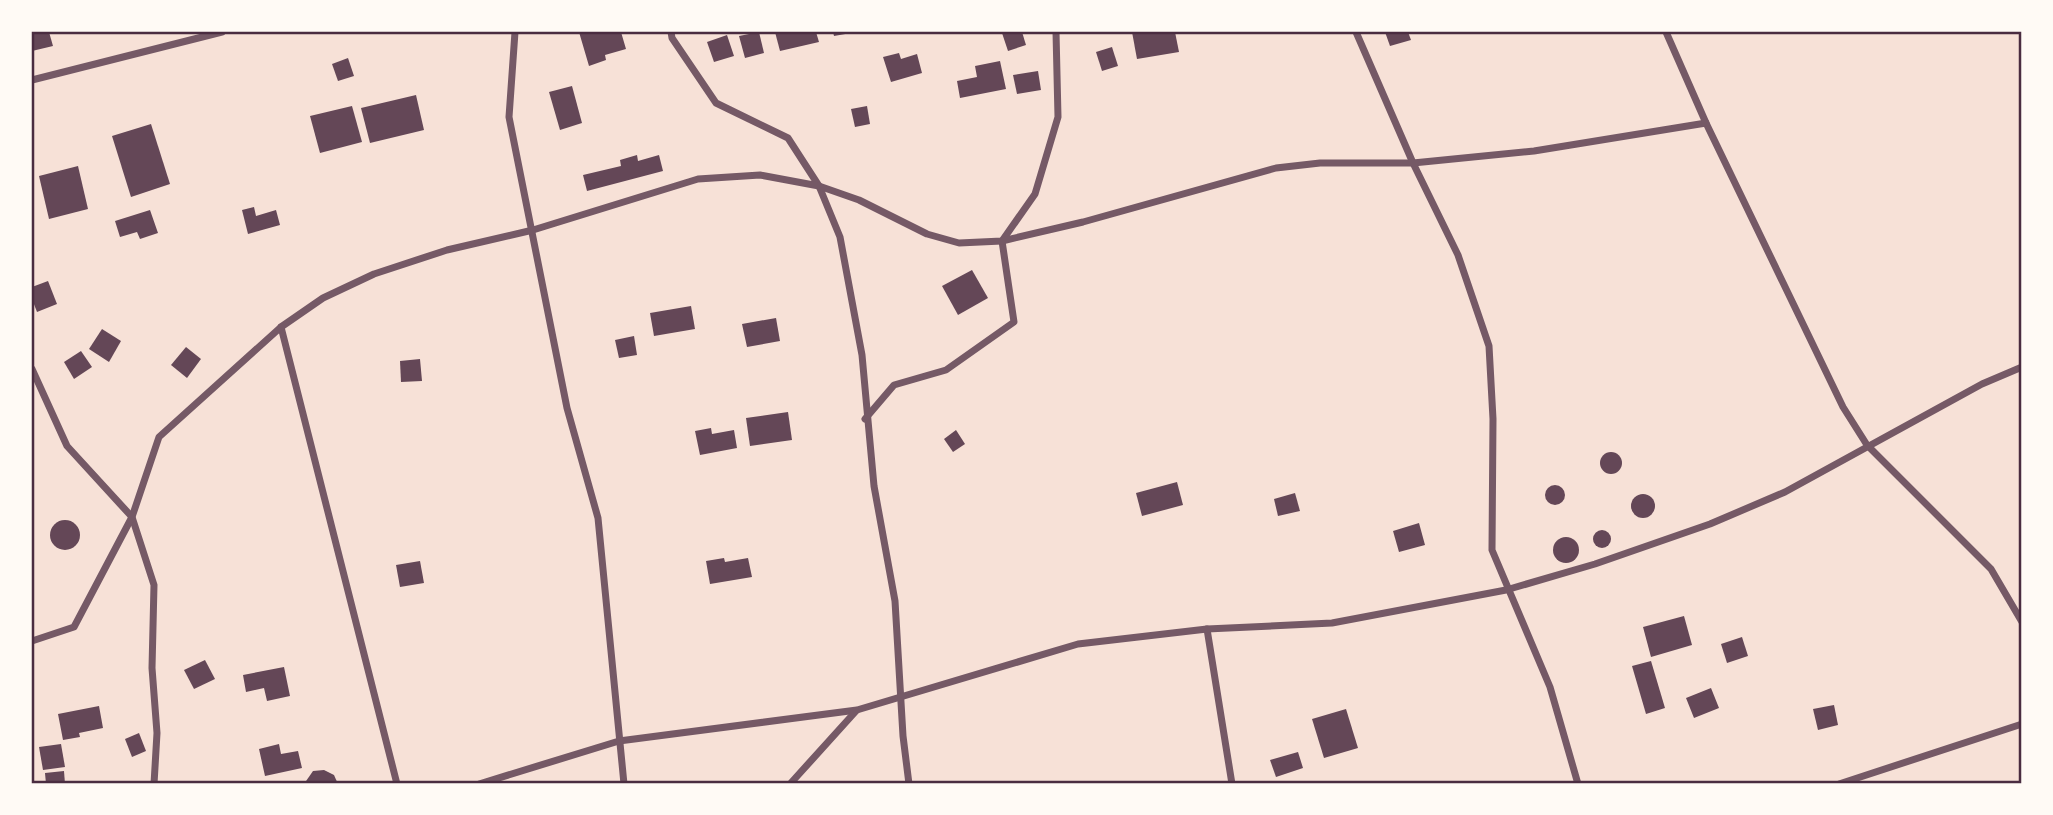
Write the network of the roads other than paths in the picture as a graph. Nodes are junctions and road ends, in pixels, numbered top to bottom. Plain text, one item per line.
1 (222, 32) edge
2 (515, 32) edge
3 (671, 32) edge
4 (1056, 32) edge
5 (1356, 32) edge
6 (1667, 32) edge
7 (32, 80) edge
8 (1706, 123) junction
9 (1413, 163) junction
10 (819, 186) junction
11 (533, 230) junction
12 (1002, 241) junction
13 (281, 327) junction
14 (2021, 367) edge
15 (32, 369) edge
16 (865, 419) junction
17 (1867, 445) junction
18 (132, 517) junction
19 (1506, 590) junction
20 (2021, 622) edge
21 (1207, 629) junction
22 (32, 641) edge
23 (903, 697) junction
24 (857, 710) junction
25 (2021, 724) edge
26 (619, 741) junction
27 (154, 783) edge
28 (397, 783) edge
29 (480, 783) edge
30 (624, 783) edge
31 (790, 783) edge
32 (909, 783) edge
33 (1231, 783) edge
34 (1578, 783) edge
35 (1839, 783) edge

1 - 7 street
2 - 11 street
3 - 10 street
4 - 12 street
5 - 9 street
6 - 8 street
8 - 9 street
8 - 17 street
9 - 12 street
9 - 19 street
10 - 11 street
10 - 12 street
10 - 16 street
11 - 13 street
11 - 26 street
12 - 16 street
13 - 18 street
13 - 28 street
14 - 17 street
15 - 18 street
16 - 23 street
17 - 19 street
17 - 20 street
18 - 22 street
18 - 27 street
19 - 21 street
19 - 34 street
21 - 23 street
21 - 33 street
23 - 24 street
23 - 32 street
24 - 26 street
24 - 31 street
25 - 35 street
26 - 29 street
26 - 30 street

